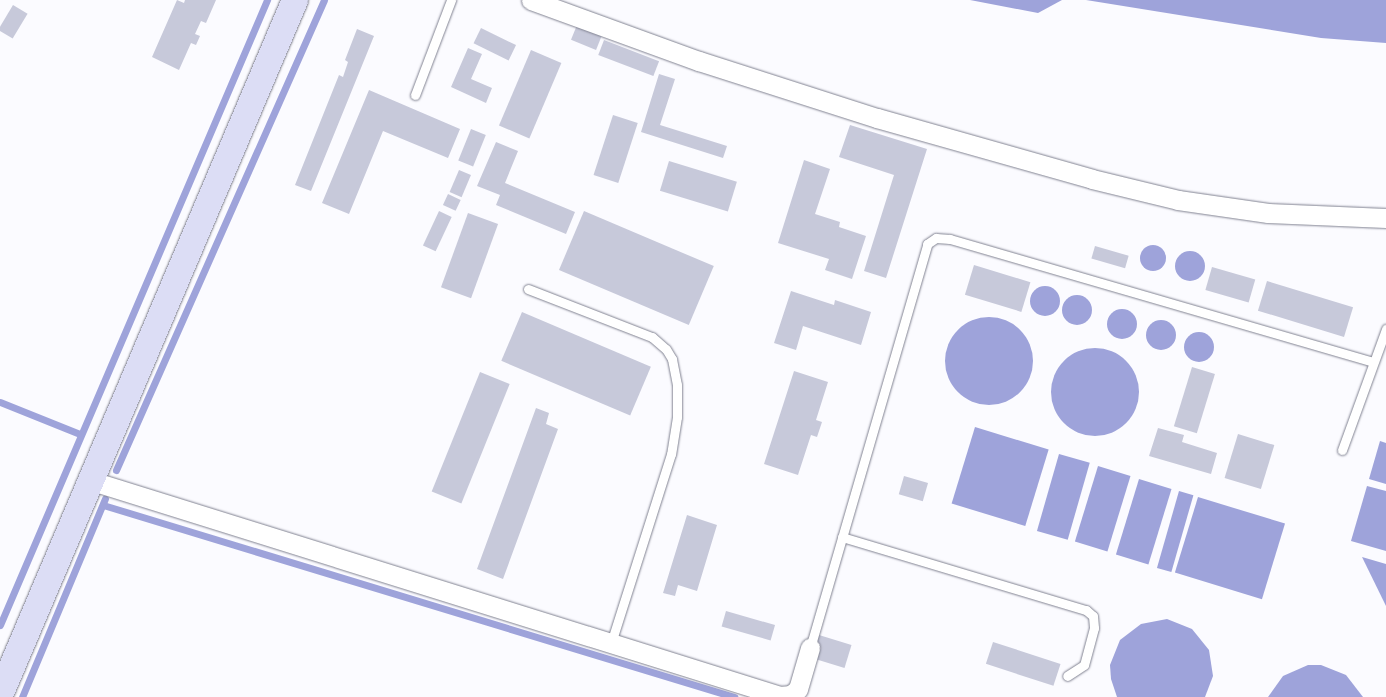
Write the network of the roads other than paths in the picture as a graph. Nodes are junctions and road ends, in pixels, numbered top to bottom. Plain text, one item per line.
1 (295, 0) edge
2 (451, 0) edge
3 (530, 0) edge
4 (415, 95) dead end
5 (1386, 218) edge
6 (528, 289) dead end
7 (1386, 329) edge
8 (1372, 362) junction
9 (1342, 450) dead end
10 (92, 481) junction
11 (842, 537) junction
12 (611, 643) junction
13 (810, 648) joint
14 (1067, 676) dead end
15 (0, 696) edge

1 - 10 street
2 - 4 lane
3 - 5 street
6 - 12 lane
7 - 8 lane
8 - 9 lane
8 - 11 lane
10 - 12 street
10 - 15 street
11 - 13 lane
11 - 14 lane
12 - 13 street

